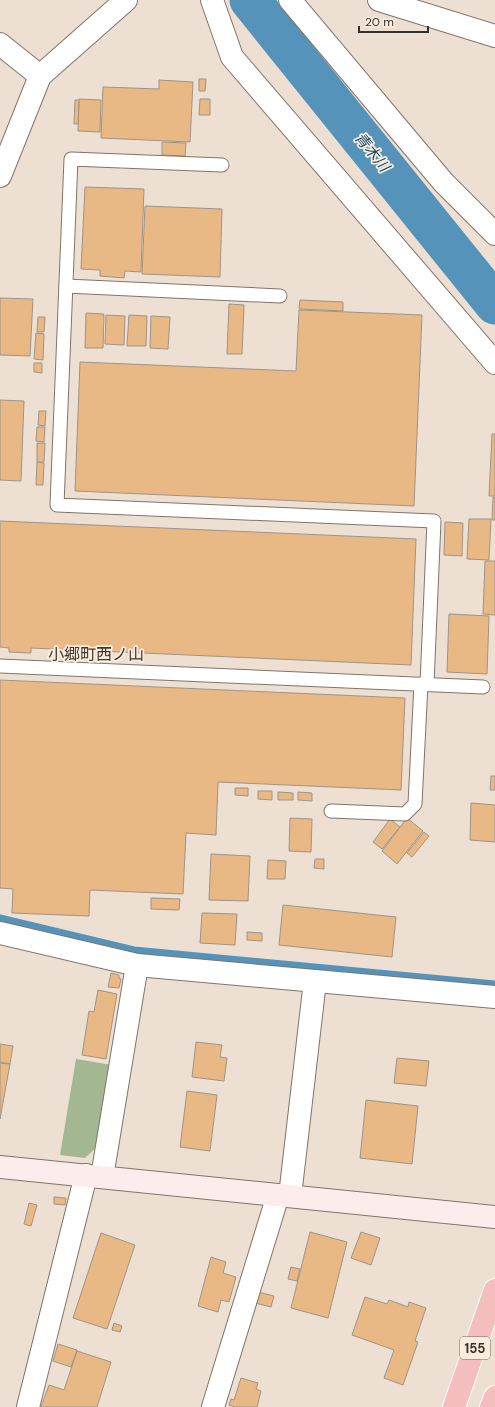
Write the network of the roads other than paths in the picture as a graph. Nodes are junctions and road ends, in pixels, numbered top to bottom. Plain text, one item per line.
1 (126, 0) edge
2 (212, 0) edge
3 (290, 0) edge
4 (380, 0) edge
5 (495, 36) edge
6 (0, 44) edge
7 (40, 76) junction
8 (222, 166) dead end
9 (0, 176) edge
10 (495, 234) edge
11 (66, 286) junction
12 (280, 296) dead end
13 (495, 363) edge
14 (0, 666) edge
15 (424, 684) junction
16 (483, 687) dead end
17 (331, 811) dead end
18 (0, 933) edge
19 (137, 965) junction
20 (315, 981) junction
21 (495, 997) edge
22 (0, 1166) edge
23 (94, 1176) junction
24 (284, 1196) junction
25 (495, 1217) edge
26 (495, 1290) edge
27 (495, 1397) edge
28 (28, 1407) edge
29 (213, 1407) edge
30 (454, 1407) edge
31 (491, 1407) edge

1 - 7 street
2 - 13 street
3 - 10 street
4 - 5 street
6 - 7 street
7 - 9 street
8 - 11 lane
11 - 12 lane
11 - 15 lane
14 - 15 lane
15 - 16 lane
15 - 17 lane
18 - 19 street
19 - 20 street
19 - 23 street
20 - 21 street
20 - 24 street
22 - 23 street
23 - 24 street
23 - 28 street
24 - 25 street
24 - 29 street
26 - 30 highway, 155
27 - 31 highway

